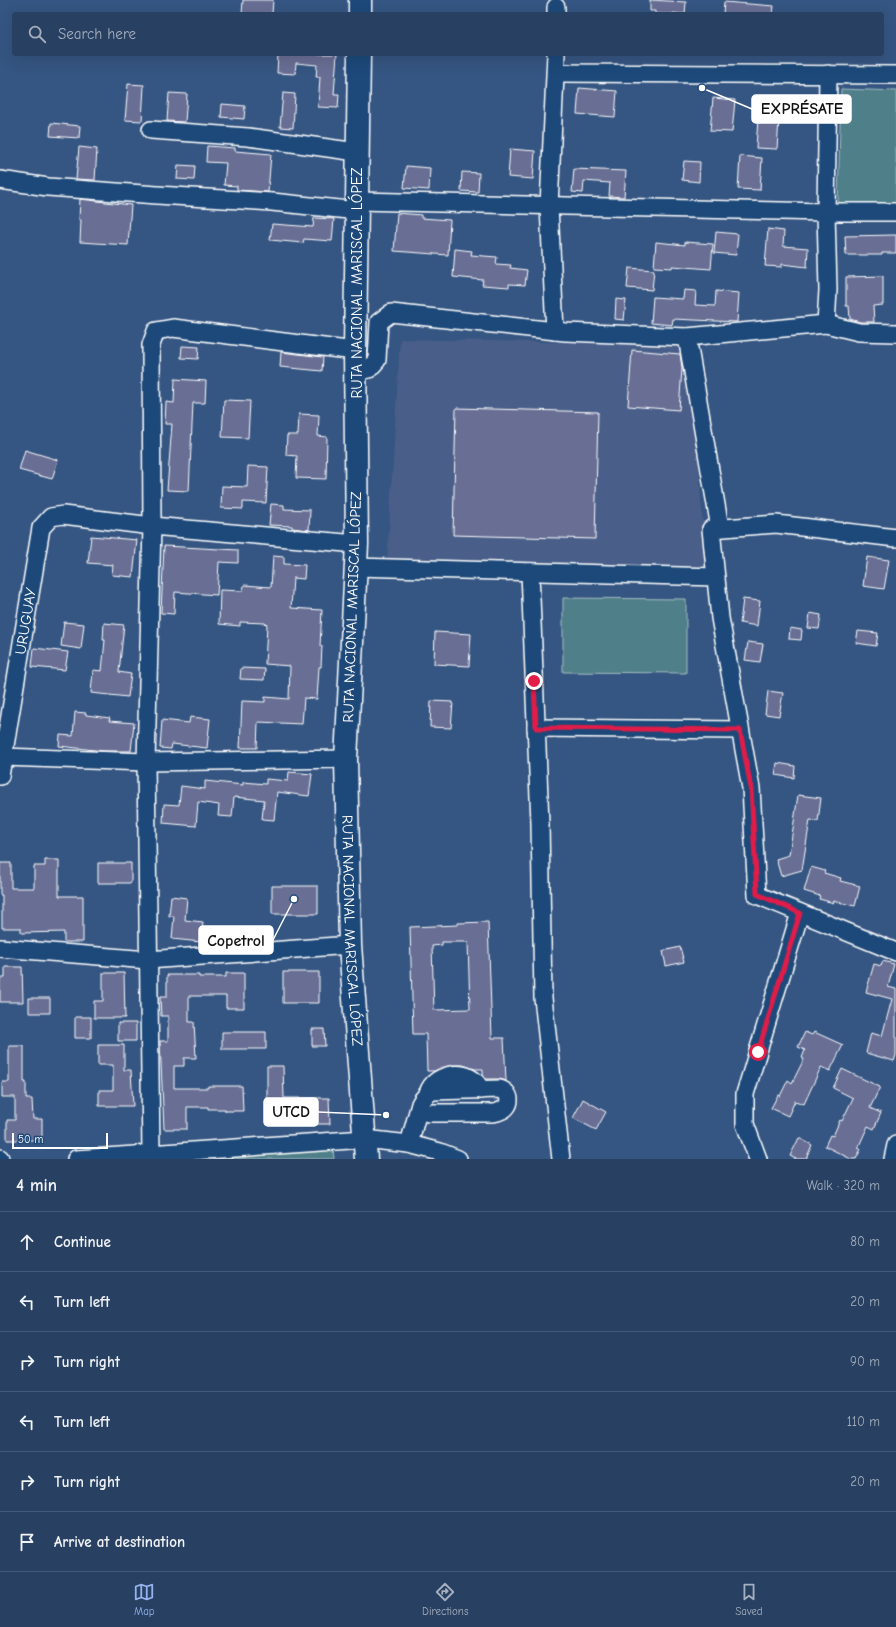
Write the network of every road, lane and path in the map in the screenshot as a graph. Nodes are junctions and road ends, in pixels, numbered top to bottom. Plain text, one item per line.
1 (360, 0) edge
2 (360, 12) edge
3 (359, 56) edge
4 (556, 56) edge
5 (556, 73) junction
6 (828, 74) junction
7 (896, 75) edge
8 (150, 130) dead end
9 (357, 152) junction
10 (0, 180) edge
11 (358, 206) junction
12 (549, 206) junction
13 (826, 212) junction
14 (896, 212) edge
15 (826, 324) junction
16 (555, 330) junction
17 (896, 333) edge
18 (687, 337) junction
19 (355, 361) junction
20 (152, 526) junction
21 (720, 528) junction
22 (896, 538) edge
23 (357, 544) junction
24 (356, 567) junction
25 (530, 572) junction
26 (716, 577) junction
27 (536, 728) junction
28 (740, 730) junction
29 (3, 757) junction
30 (346, 758) junction
31 (146, 762) junction
32 (0, 776) edge
33 (800, 913) junction
34 (350, 945) junction
35 (0, 948) edge
36 (896, 952) edge
37 (148, 960) junction
38 (418, 1111) junction
39 (409, 1144) junction
40 (896, 1145) edge
41 (366, 1149) edge
42 (151, 1154) junction
43 (76, 1159) edge
44 (458, 1159) edge
45 (561, 1159) edge
46 (758, 1159) edge
47 (893, 1159) edge

1 - 2 highway
3 - 9 highway, RUTA NACIONAL MARISCAL LÓPEZ
4 - 5 street
5 - 6 street
5 - 12 street
6 - 7 street
6 - 13 street
8 - 9 street
9 - 11 highway, RUTA NACIONAL MARISCAL LÓPEZ
10 - 11 street
11 - 12 street
11 - 19 highway, RUTA NACIONAL MARISCAL LÓPEZ
12 - 13 street
12 - 16 street
13 - 14 street
13 - 15 street
15 - 17 street
15 - 18 street
16 - 18 street
16 - 19 street
18 - 21 street
19 - 20 street
19 - 23 highway, RUTA NACIONAL MARISCAL LÓPEZ
20 - 23 street
20 - 29 street, URUGUAY
20 - 31 street
21 - 22 street
21 - 26 street
23 - 24 highway, RUTA NACIONAL MARISCAL LÓPEZ
24 - 25 street
24 - 30 highway, RUTA NACIONAL MARISCAL LÓPEZ
25 - 26 street
25 - 27 street
26 - 28 street
27 - 28 street
27 - 45 street
28 - 33 street
29 - 31 street
29 - 32 street, URUGUAY
30 - 31 street
30 - 34 highway, RUTA NACIONAL MARISCAL LÓPEZ
31 - 37 street
33 - 36 street
33 - 46 street
34 - 37 street
34 - 41 highway, RUTA NACIONAL MARISCAL LÓPEZ
35 - 37 street
37 - 42 street
38 - 38 street
38 - 39 street
39 - 41 street
39 - 44 street
40 - 47 street
41 - 42 street
42 - 43 street

